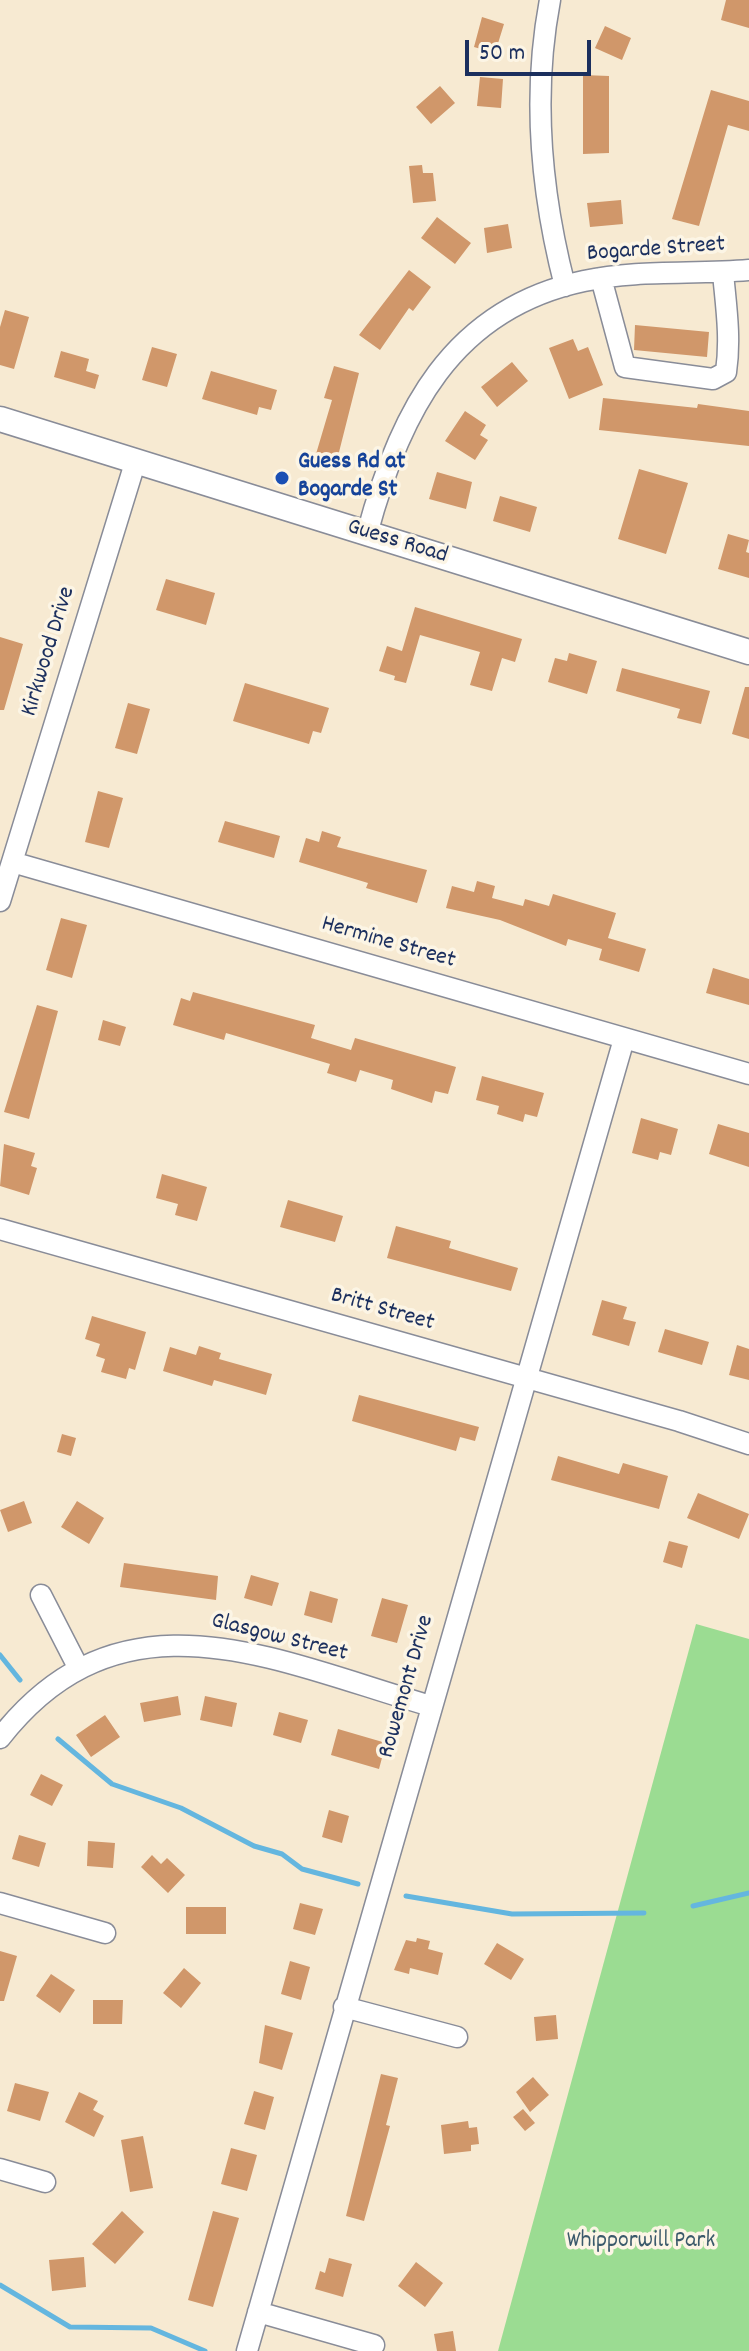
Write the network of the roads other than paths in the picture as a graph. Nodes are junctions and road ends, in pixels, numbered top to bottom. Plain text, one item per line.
1 (550, 0) edge
2 (749, 270) edge
3 (723, 273) junction
4 (601, 278) junction
5 (565, 286) junction
6 (0, 419) edge
7 (135, 463) junction
8 (367, 534) junction
9 (749, 652) edge
10 (12, 862) junction
11 (0, 901) edge
12 (624, 1039) junction
13 (749, 1074) edge
14 (0, 1229) edge
15 (527, 1378) junction
16 (749, 1444) edge
17 (41, 1595) dead end
18 (79, 1669) junction
19 (431, 1706) junction
20 (0, 1738) edge
21 (0, 1903) edge
22 (105, 1933) dead end
23 (344, 2007) junction
24 (457, 2037) dead end
25 (0, 2169) edge
26 (45, 2182) dead end
27 (258, 2312) junction
28 (374, 2345) dead end
29 (247, 2351) edge

1 - 5 street
2 - 3 street, Bogarde Street
3 - 4 street, Bogarde Street
3 - 4 street
4 - 5 street, Bogarde Street
5 - 8 street, Bogarde Street
6 - 7 main road, Guess Road
7 - 8 main road, Guess Road
7 - 10 street, Kirkwood Drive
8 - 9 main road, Guess Road
10 - 11 street, Kirkwood Drive
10 - 12 street, Hermine Street
12 - 13 street, Hermine Street
12 - 15 street, Rowemont Drive
14 - 15 street, Britt Street
15 - 16 street, Britt Street
15 - 19 street, Rowemont Drive
17 - 18 street
18 - 19 street, Glasgow Street
18 - 20 street, Glasgow Street
19 - 23 street, Rowemont Drive
21 - 22 street
23 - 24 street
23 - 27 street, Rowemont Drive
25 - 26 street
27 - 28 street
27 - 29 street, Rowemont Drive

